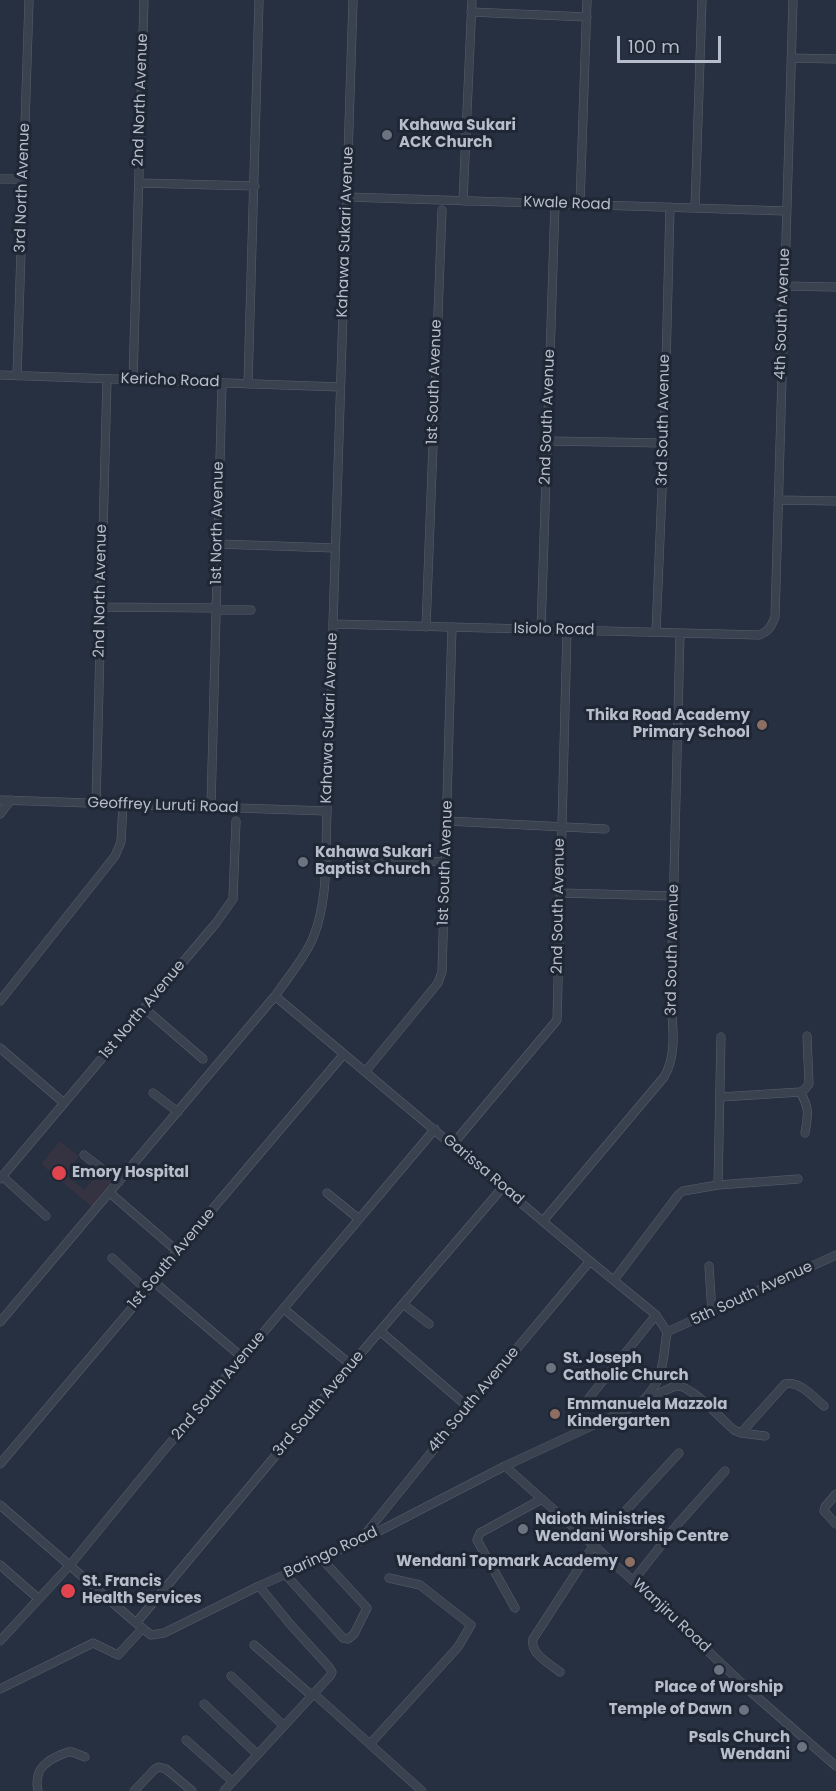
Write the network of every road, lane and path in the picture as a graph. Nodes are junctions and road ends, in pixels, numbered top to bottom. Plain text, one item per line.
1 (29, 0) edge
2 (144, 0) edge
3 (259, 0) edge
4 (353, 0) edge
5 (472, 0) edge
6 (587, 0) edge
7 (702, 0) edge
8 (793, 0) edge
9 (471, 12) junction
10 (587, 17) junction
11 (791, 58) junction
12 (836, 59) edge
13 (0, 179) edge
14 (23, 179) junction
15 (139, 183) junction
16 (255, 186) junction
17 (347, 197) junction
18 (463, 201) junction
19 (555, 204) junction
20 (580, 204) junction
21 (442, 205) junction
22 (670, 207) junction
23 (695, 208) junction
24 (786, 211) junction
25 (784, 286) junction
26 (836, 286) edge
27 (0, 375) edge
28 (17, 376) junction
29 (107, 379) junction
30 (133, 380) junction
31 (222, 383) junction
32 (248, 384) junction
33 (340, 387) junction
34 (548, 441) junction
35 (664, 443) junction
36 (777, 500) junction
37 (836, 501) edge
38 (218, 544) junction
39 (335, 548) junction
40 (101, 607) junction
41 (216, 609) junction
42 (251, 610) dead end
43 (333, 624) junction
44 (426, 627) junction
45 (452, 627) junction
46 (772, 627) joint
47 (541, 630) junction
48 (567, 630) junction
49 (656, 632) junction
50 (680, 633) junction
51 (0, 800) edge
52 (10, 800) junction
53 (96, 803) junction
54 (123, 804) junction
55 (211, 807) junction
56 (327, 811) junction
57 (0, 814) edge
58 (236, 815) junction
59 (447, 820) junction
60 (561, 827) junction
61 (605, 829) dead end
62 (347, 858) dead end
63 (446, 862) junction
64 (560, 893) junction
65 (674, 896) junction
66 (275, 996) junction
67 (0, 1001) edge
68 (144, 1008) junction
69 (807, 1036) dead end
70 (721, 1037) dead end
71 (0, 1048) edge
72 (344, 1054) junction
73 (203, 1059) dead end
74 (365, 1072) junction
75 (800, 1092) junction
76 (153, 1093) dead end
77 (721, 1097) junction
78 (64, 1103) junction
79 (178, 1112) junction
80 (435, 1129) junction
81 (805, 1133) dead end
82 (453, 1144) junction
83 (84, 1155) dead end
84 (1, 1177) edge
85 (798, 1179) dead end
86 (119, 1182) junction
87 (718, 1185) junction
88 (503, 1187) junction
89 (110, 1193) junction
90 (327, 1193) dead end
91 (46, 1216) dead end
92 (359, 1219) junction
93 (543, 1221) junction
94 (177, 1251) junction
95 (836, 1255) edge
96 (112, 1258) dead end
97 (590, 1261) junction
98 (709, 1266) dead end
99 (614, 1280) junction
100 (154, 1282) junction
101 (147, 1290) junction
102 (403, 1304) junction
103 (284, 1309) junction
104 (712, 1313) junction
105 (656, 1315) junction
106 (0, 1322) edge
107 (429, 1324) dead end
108 (380, 1331) junction
109 (668, 1332) junction
110 (243, 1358) junction
111 (351, 1365) junction
112 (589, 1398) dead end
113 (639, 1404) junction
114 (824, 1406) dead end
115 (468, 1407) junction
116 (741, 1433) junction
117 (765, 1437) dead end
118 (679, 1453) dead end
119 (0, 1464) edge
120 (505, 1466) junction
121 (725, 1471) dead end
122 (836, 1494) edge
123 (542, 1499) junction
124 (0, 1505) edge
125 (836, 1524) edge
126 (360, 1541) junction
127 (594, 1545) junction
128 (321, 1558) junction
129 (0, 1565) edge
130 (70, 1565) junction
131 (285, 1574) junction
132 (389, 1578) dead end
133 (633, 1581) junction
134 (259, 1586) junction
135 (39, 1599) junction
136 (514, 1608) dead end
137 (140, 1625) junction
138 (0, 1641) edge
139 (254, 1645) dead end
140 (560, 1672) dead end
141 (231, 1676) dead end
142 (0, 1689) edge
143 (312, 1694) junction
144 (204, 1704) dead end
145 (284, 1726) junction
146 (186, 1740) dead end
147 (370, 1744) junction
148 (257, 1754) junction
149 (85, 1757) dead end
150 (836, 1766) edge
151 (232, 1781) junction
152 (38, 1791) edge
153 (134, 1791) edge
154 (192, 1791) edge
155 (224, 1791) edge
156 (422, 1791) edge

1 - 14 street, 3rd North Avenue
2 - 15 street, 2nd North Avenue
3 - 16 street
4 - 17 street, Kahawa Sukari Avenue
5 - 9 street
6 - 10 street
7 - 23 street
8 - 11 street, 4th South Avenue
9 - 10 street
9 - 18 street
10 - 20 street
11 - 12 street
11 - 24 street, 4th South Avenue
13 - 14 street
14 - 28 street, 3rd North Avenue
15 - 16 street
15 - 30 street, 2nd North Avenue
16 - 32 street
17 - 21 street, Kwale Road
17 - 33 street, Kahawa Sukari Avenue
18 - 19 street, Kwale Road
18 - 21 street, Kwale Road
19 - 20 street, Kwale Road
19 - 34 street, 2nd South Avenue
20 - 22 street, Kwale Road
21 - 44 street, 1st South Avenue
22 - 23 street, Kwale Road
22 - 35 street, 3rd South Avenue
23 - 24 street, Kwale Road
24 - 25 street, 4th South Avenue
25 - 26 street
25 - 36 street, 4th South Avenue
27 - 28 street, Kericho Road
28 - 29 street, Kericho Road
29 - 30 street, Kericho Road
29 - 40 street, 2nd North Avenue
30 - 31 street, Kericho Road
31 - 32 street, Kericho Road
31 - 38 street, 1st North Avenue
32 - 33 street, Kericho Road
33 - 39 street, Kahawa Sukari Avenue
34 - 35 street
34 - 47 street, 2nd South Avenue
35 - 49 street, 3rd South Avenue
36 - 37 street
36 - 46 street, 4th South Avenue
38 - 39 street
38 - 41 street, 1st North Avenue
39 - 43 street, Kahawa Sukari Avenue
40 - 41 street
40 - 53 street, 2nd North Avenue
41 - 42 street
41 - 55 street, 1st North Avenue
43 - 44 street, Isiolo Road
43 - 56 street, Kahawa Sukari Avenue
44 - 45 street, Isiolo Road
45 - 47 street, Isiolo Road
45 - 59 street, 1st South Avenue
46 - 50 street, Isiolo Road
47 - 48 street, Isiolo Road
48 - 49 street, Isiolo Road
48 - 60 street, 2nd South Avenue
49 - 50 street, Isiolo Road
50 - 65 street, 3rd South Avenue
51 - 52 street, Geoffrey Luruti Road
52 - 53 street, Geoffrey Luruti Road
52 - 57 street
53 - 54 street, Geoffrey Luruti Road
54 - 55 street, Geoffrey Luruti Road
54 - 67 street
55 - 58 street, Geoffrey Luruti Road
56 - 58 street, Geoffrey Luruti Road
56 - 66 street, Kahawa Sukari Avenue
58 - 68 street, 1st North Avenue
59 - 60 street
59 - 63 street, 1st South Avenue
60 - 61 street
60 - 64 street, 2nd South Avenue
62 - 63 street
63 - 74 street, 1st South Avenue
64 - 65 street
64 - 82 street, 2nd South Avenue
65 - 93 street, 3rd South Avenue
66 - 72 street, Garissa Road
66 - 79 street, Kahawa Sukari Avenue
68 - 73 street
68 - 78 street, 1st North Avenue
69 - 75 street
70 - 77 street
71 - 78 street
72 - 74 street, Garissa Road
72 - 94 street, 1st South Avenue
74 - 80 street, Garissa Road
75 - 77 street
75 - 81 street
76 - 79 street
77 - 87 street
78 - 84 street, 1st North Avenue
79 - 86 street, Kahawa Sukari Avenue
80 - 82 street, Garissa Road
80 - 92 street, 2nd South Avenue
82 - 88 street, Garissa Road
83 - 86 street
84 - 91 street
85 - 87 street
86 - 89 street, Kahawa Sukari Avenue
87 - 99 street
88 - 93 street, Garissa Road
88 - 102 street, 3rd South Avenue
89 - 94 street
89 - 106 street, Kahawa Sukari Avenue
90 - 92 street
92 - 103 street, 2nd South Avenue
93 - 97 street, Garissa Road
94 - 100 street, 1st South Avenue
95 - 104 street, 5th South Avenue
96 - 101 street
97 - 99 street, Garissa Road
97 - 115 street, 4th South Avenue
98 - 104 street
99 - 105 street, Garissa Road
100 - 101 street, 1st South Avenue
100 - 110 street
101 - 119 street, 1st South Avenue
102 - 107 street
102 - 108 street, 3rd South Avenue
103 - 110 street, 2nd South Avenue
103 - 111 street
104 - 109 street, 5th South Avenue
105 - 109 street, Garissa Road
105 - 112 street
108 - 111 street, 3rd South Avenue
108 - 115 street
109 - 113 street, Baringo Road
110 - 130 street, 2nd South Avenue
111 - 137 street, 3rd South Avenue
113 - 116 street
113 - 120 street, Baringo Road
114 - 116 street
115 - 126 street, 4th South Avenue
116 - 117 street
118 - 127 street
120 - 123 street, Wanjiru Road
120 - 126 street, Baringo Road
121 - 133 street
122 - 125 street
123 - 127 street, Wanjiru Road
123 - 136 street
124 - 130 street
126 - 128 street, Baringo Road
127 - 133 street, Wanjiru Road
127 - 140 street
128 - 131 street, Baringo Road
128 - 131 street
129 - 135 street
130 - 135 street, 2nd South Avenue
130 - 137 street
131 - 134 street, Baringo Road
132 - 147 street
133 - 150 street, Wanjiru Road
134 - 137 street, Baringo Road
134 - 143 street
135 - 138 street, 2nd South Avenue
137 - 142 street, 3rd South Avenue
139 - 143 street
141 - 145 street
143 - 145 street
143 - 147 street
144 - 148 street
145 - 148 street
146 - 151 street
147 - 156 street
148 - 151 street
149 - 152 street
151 - 155 street
153 - 154 street

